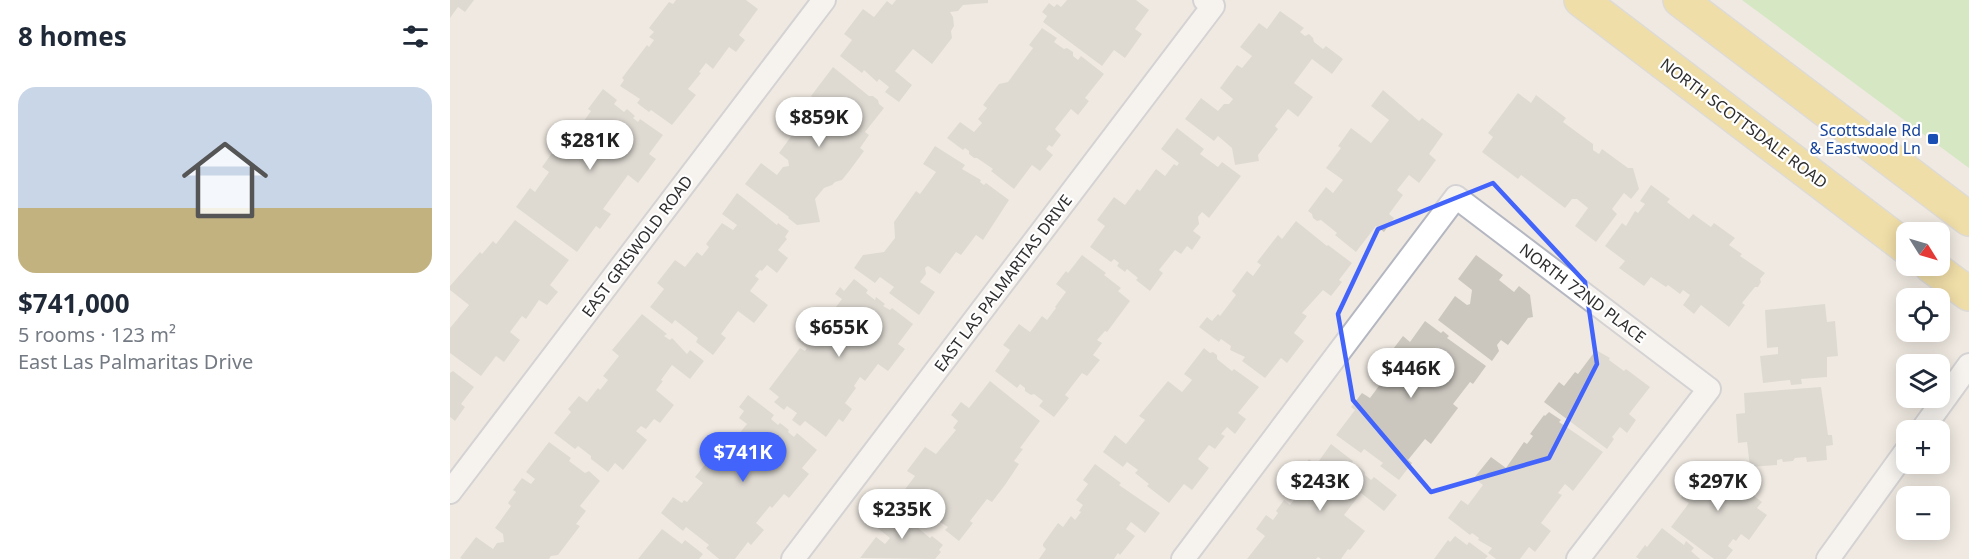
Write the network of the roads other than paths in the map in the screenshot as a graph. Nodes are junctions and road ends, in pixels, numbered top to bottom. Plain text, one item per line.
1 (824, 0) edge
2 (1581, 0) edge
3 (1680, 0) edge
4 (1209, 3) edge
5 (1969, 219) edge
6 (1896, 239) edge
7 (1945, 276) edge
8 (1969, 294) edge
9 (1969, 365) edge
10 (1929, 420) edge
11 (1896, 465) edge
12 (450, 492) edge
13 (793, 559) edge
14 (1183, 559) edge
15 (1578, 559) edge
16 (1828, 559) edge

1 - 12 street, EAST GRISWOLD ROAD
2 - 6 main road, NORTH SCOTTSDALE ROAD
3 - 5 main road
4 - 13 street, EAST LAS PALMARITAS DRIVE
7 - 8 main road
9 - 10 street
11 - 16 street
14 - 15 street, NORTH 72ND PLACE

